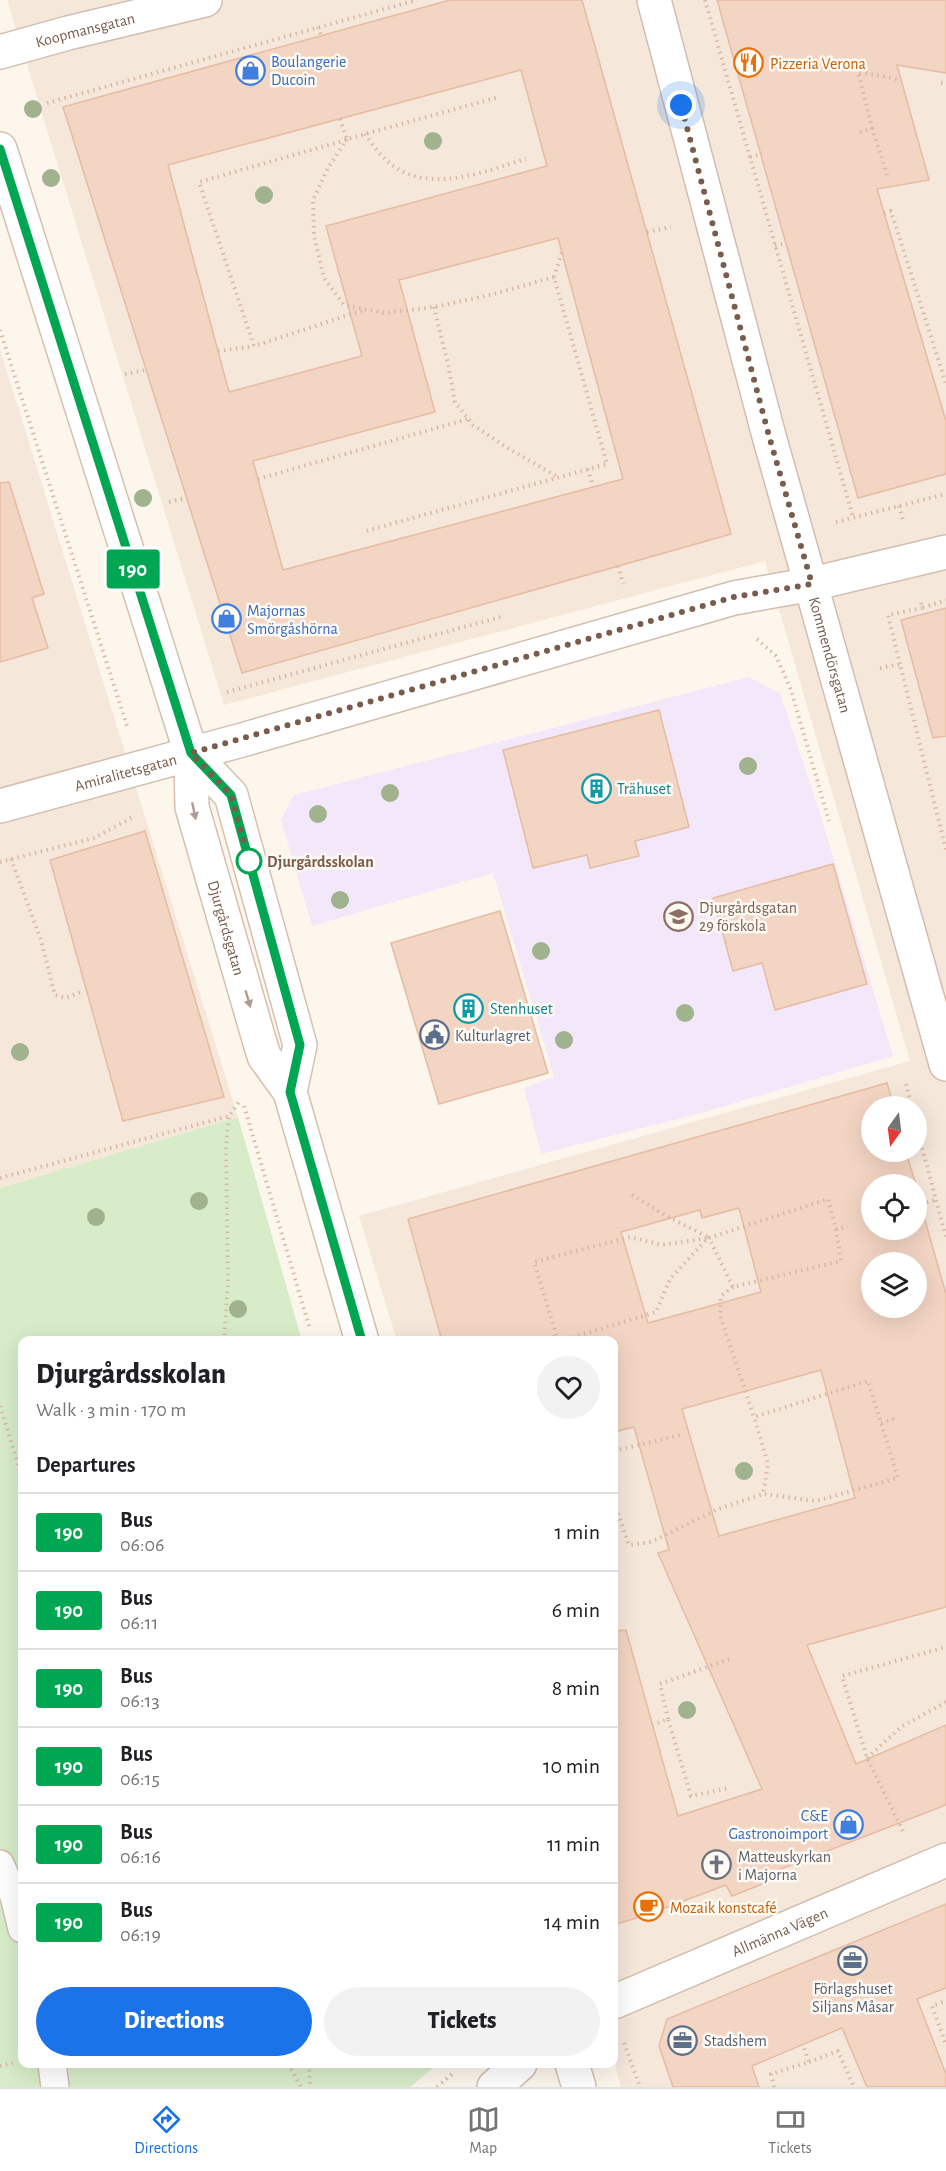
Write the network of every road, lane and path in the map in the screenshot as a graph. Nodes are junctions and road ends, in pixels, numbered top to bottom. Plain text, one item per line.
1 (205, 0) edge
2 (417, 0) edge
3 (654, 0) edge
4 (705, 0) edge
5 (318, 27) junction
6 (321, 36) dead end
7 (0, 52) edge
8 (897, 79) dead end
9 (499, 97) dead end
10 (47, 104) dead end
11 (340, 119) dead end
12 (872, 128) junction
13 (860, 132) dead end
14 (364, 135) junction
15 (347, 140) junction
16 (0, 149) edge
17 (762, 154) dead end
18 (750, 158) junction
19 (526, 159) dead end
20 (887, 175) dead end
21 (884, 213) dead end
22 (672, 226) dead end
23 (647, 232) dead end
24 (786, 243) dead end
25 (776, 246) junction
26 (562, 252) dead end
27 (554, 277) junction
28 (434, 307) junction
29 (367, 309) junction
30 (254, 346) junction
31 (218, 351) dead end
32 (146, 370) dead end
33 (125, 374) dead end
34 (946, 384) edge
35 (468, 419) junction
36 (588, 469) junction
37 (559, 477) junction
38 (258, 479) dead end
39 (593, 487) dead end
40 (186, 498) dead end
41 (169, 502) dead end
42 (853, 517) dead end
43 (362, 532) dead end
44 (946, 552) edge
45 (618, 566) dead end
46 (634, 581) dead end
47 (812, 584) junction
48 (734, 597) junction
49 (922, 608) dead end
50 (510, 615) dead end
51 (900, 664) junction
52 (836, 677) junction
53 (227, 692) dead end
54 (191, 753) junction
55 (0, 806) edge
56 (143, 812) dead end
57 (831, 827) dead end
58 (946, 850) edge
59 (11, 859) junction
60 (0, 862) edge
61 (81, 992) dead end
62 (946, 1064) edge
63 (904, 1077) dead end
64 (909, 1096) edge
65 (242, 1098) dead end
66 (229, 1116) junction
67 (926, 1162) edge
68 (0, 1178) edge
69 (632, 1195) dead end
70 (936, 1200) junction
71 (927, 1202) edge
72 (848, 1227) dead end
73 (836, 1229) junction
74 (708, 1238) junction
75 (946, 1238) edge
76 (733, 1287) junction
77 (224, 1336) edge
78 (361, 1336) edge
79 (558, 1336) edge
80 (569, 1336) edge
81 (0, 1406) edge
82 (754, 1417) junction
83 (897, 1418) dead end
84 (881, 1423) junction
85 (681, 1435) dead end
86 (618, 1450) edge
87 (18, 1464) edge
88 (763, 1494) junction
89 (618, 1513) edge
90 (946, 1647) edge
91 (732, 1658) dead end
92 (946, 1702) edge
93 (668, 1719) junction
94 (652, 1725) dead end
95 (867, 1758) junction
96 (728, 1788) dead end
97 (905, 1836) dead end
98 (946, 1860) edge
99 (0, 1864) edge
100 (18, 1912) edge
101 (618, 2000) edge
102 (946, 2001) edge
103 (623, 2038) dead end
104 (945, 2042) edge
105 (803, 2045) dead end
106 (809, 2062) junction
107 (53, 2068) edge
108 (290, 2068) edge
109 (309, 2068) edge
110 (515, 2068) edge
111 (573, 2068) edge
112 (55, 2087) edge
113 (301, 2087) edge
114 (310, 2087) edge
115 (494, 2087) edge
116 (579, 2087) edge
117 (640, 2087) edge
118 (774, 2087) edge
119 (854, 2087) edge

1 - 7 street, Koopmansgatan
2 - 5 path
3 - 47 street, Kommendörsgatan
4 - 18 path
5 - 6 path
5 - 10 path
8 - 12 path
9 - 14 path
11 - 15 path
12 - 13 path
12 - 20 path
14 - 15 path
14 - 19 path
15 - 29 path
15 - 30 path
16 - 54 street
17 - 18 path
18 - 25 path
21 - 34 path
22 - 23 path
24 - 25 path
25 - 42 path
26 - 27 path
27 - 28 path
27 - 36 path
28 - 29 path
28 - 35 path
29 - 30 path
30 - 31 path
32 - 33 path
35 - 37 path
35 - 38 path
36 - 37 path
36 - 39 path
37 - 43 path
40 - 41 path
44 - 47 street, Amiralitetsgatan
45 - 46 path
47 - 48 street, Amiralitetsgatan
47 - 52 street, Kommendörsgatan
48 - 54 street, Amiralitetsgatan
48 - 57 path
49 - 51 path
50 - 53 path
51 - 52 path
51 - 58 path
52 - 62 street, Kommendörsgatan
54 - 55 street, Amiralitetsgatan
54 - 78 street
56 - 59 path
59 - 60 path
59 - 61 path
63 - 64 path
65 - 66 path
66 - 68 path
66 - 77 path
67 - 70 path
69 - 74 path
70 - 71 path
70 - 75 path
72 - 73 path
73 - 74 path
73 - 76 path
74 - 76 path
74 - 79 path
74 - 80 path
76 - 82 path
81 - 87 path
82 - 84 path
82 - 88 path
83 - 84 path
84 - 88 path
85 - 86 path
88 - 89 path
90 - 95 path
91 - 93 path
92 - 95 path
93 - 94 path
93 - 96 path
95 - 97 path
98 - 101 street, Allmänna Vägen
99 - 100 lane
102 - 104 path
103 - 117 path
105 - 106 path
106 - 118 path
106 - 119 path
107 - 112 lane
108 - 113 path
109 - 114 path
110 - 115 street
111 - 116 street

